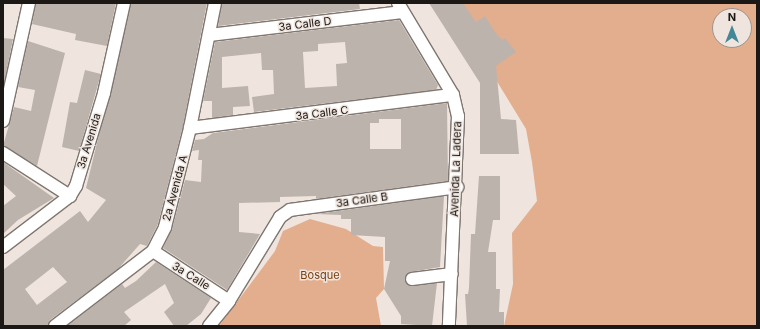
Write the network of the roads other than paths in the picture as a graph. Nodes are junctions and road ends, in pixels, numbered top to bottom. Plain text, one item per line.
1 (29, 3) edge
2 (124, 3) edge
3 (215, 3) edge
4 (399, 7) edge
5 (209, 35) junction
6 (453, 95) junction
7 (3, 121) edge
8 (190, 128) junction
9 (3, 153) edge
10 (457, 187) junction
11 (70, 196) junction
12 (3, 247) edge
13 (153, 251) junction
14 (452, 274) junction
15 (412, 279) dead end
16 (230, 301) junction
17 (55, 326) edge
18 (208, 326) edge
19 (449, 326) edge

1 - 7 street
2 - 11 street, 3a Avenida
3 - 5 street, 2a Avenida A
4 - 5 street, 3a Calle D
4 - 6 street, Avenida La Ladera
5 - 8 street, 2a Avenida A
6 - 8 street, 3a Calle C
6 - 10 street, Avenida La Ladera
8 - 13 street, 2a Avenida A
9 - 11 street
10 - 14 street, Avenida La Ladera
10 - 16 street, 3a Calle B
11 - 12 street
13 - 16 street, 3a Calle
13 - 17 street, 2a Avenida A
14 - 15 street
14 - 19 street, Avenida La Ladera
16 - 18 street

